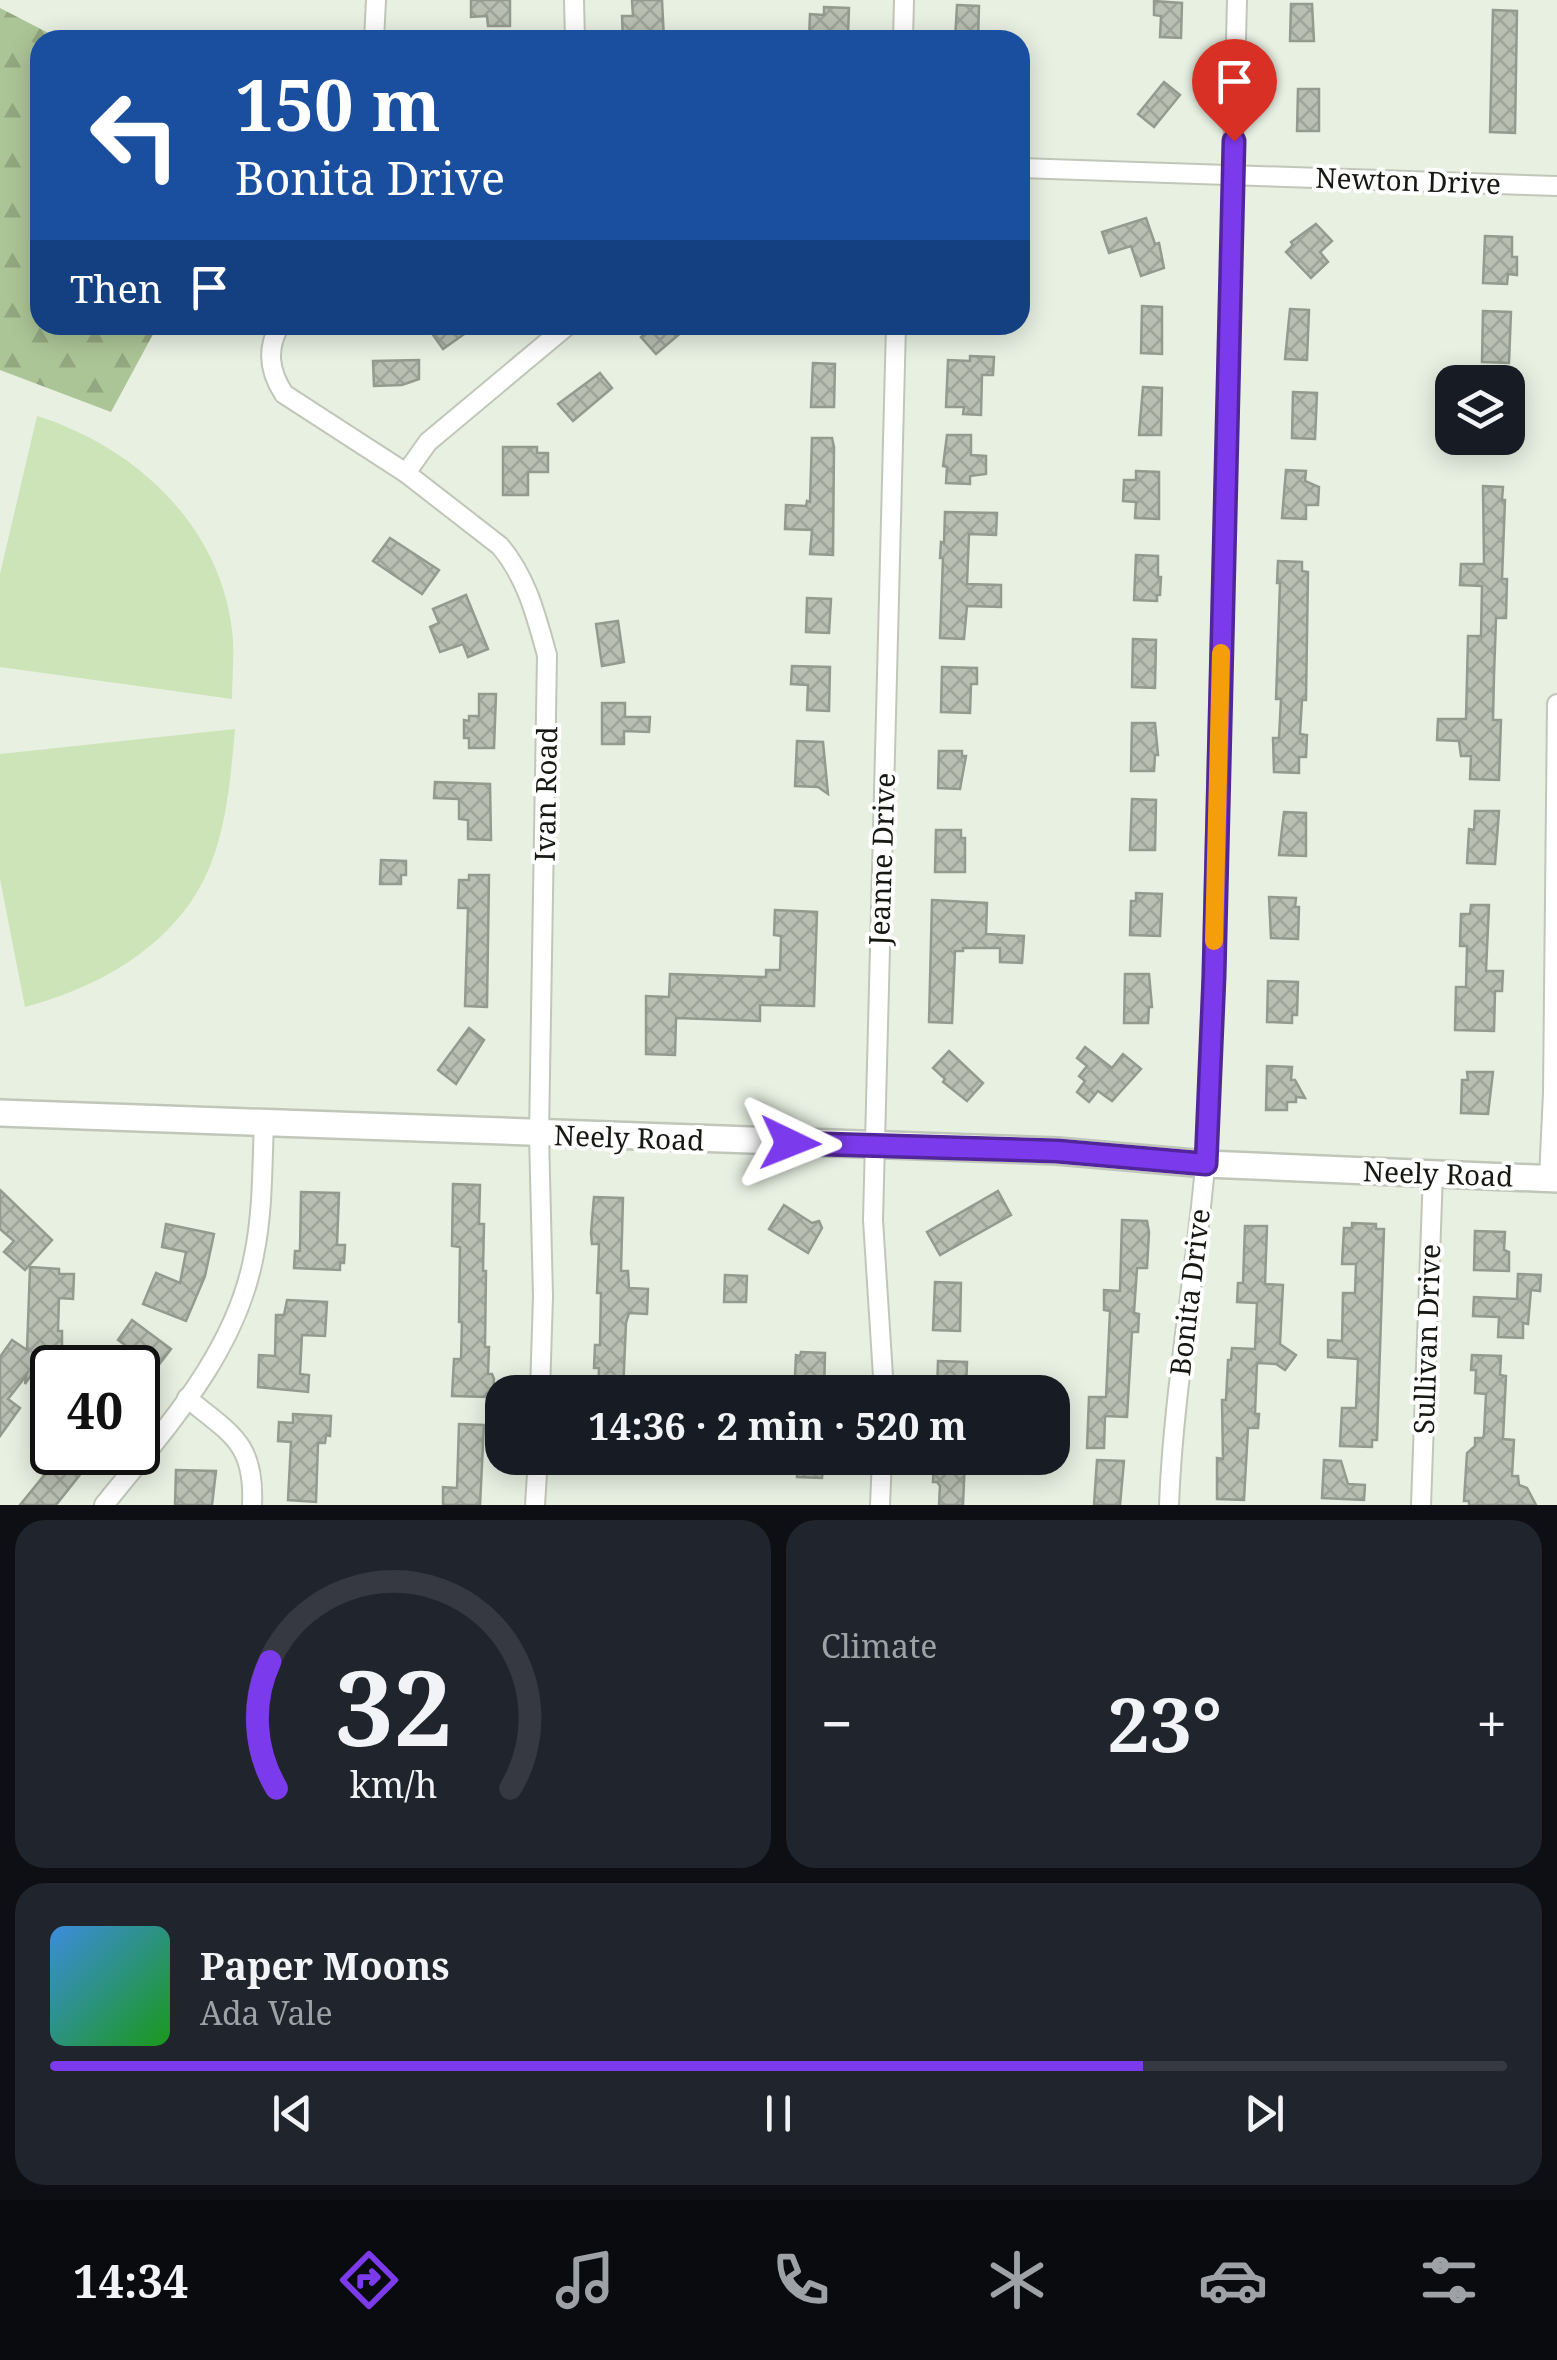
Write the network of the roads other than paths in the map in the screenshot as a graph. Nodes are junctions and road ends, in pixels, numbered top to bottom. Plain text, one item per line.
1 (376, 0) edge
2 (574, 0) edge
3 (904, 0) edge
4 (1237, 0) edge
5 (374, 30) edge
6 (575, 30) edge
7 (904, 30) edge
8 (1030, 168) edge
9 (1234, 174) junction
10 (1557, 186) edge
11 (275, 335) edge
12 (556, 335) edge
13 (896, 335) edge
14 (406, 472) junction
15 (1557, 704) edge
16 (0, 1113) edge
17 (264, 1123) junction
18 (538, 1135) junction
19 (874, 1146) junction
20 (1206, 1164) junction
21 (1434, 1174) junction
22 (1553, 1178) edge
23 (541, 1375) edge
24 (883, 1375) edge
25 (187, 1398) junction
26 (537, 1475) edge
27 (881, 1475) edge
28 (104, 1505) edge
29 (252, 1505) edge
30 (536, 1505) edge
31 (880, 1505) edge
32 (1169, 1505) edge
33 (1421, 1505) edge

1 - 5 street
2 - 6 street
3 - 7 street
4 - 9 street, Bonita Drive
8 - 9 street, Newton Drive
9 - 10 street, Newton Drive
9 - 20 street, Bonita Drive
11 - 14 street, Ivan Road
12 - 14 street
13 - 19 street, Jeanne Drive
14 - 18 street, Ivan Road
15 - 22 street
16 - 17 street, Neely Road
17 - 18 street, Neely Road
17 - 25 street
18 - 19 street, Neely Road
18 - 23 street, Ivan Road
19 - 20 street, Neely Road
19 - 24 street, Jeanne Drive
20 - 21 street, Neely Road
20 - 32 street, Bonita Drive
21 - 22 street, Neely Road
21 - 33 street, Sullivan Drive
25 - 28 street
25 - 29 street
26 - 30 street
27 - 31 street

